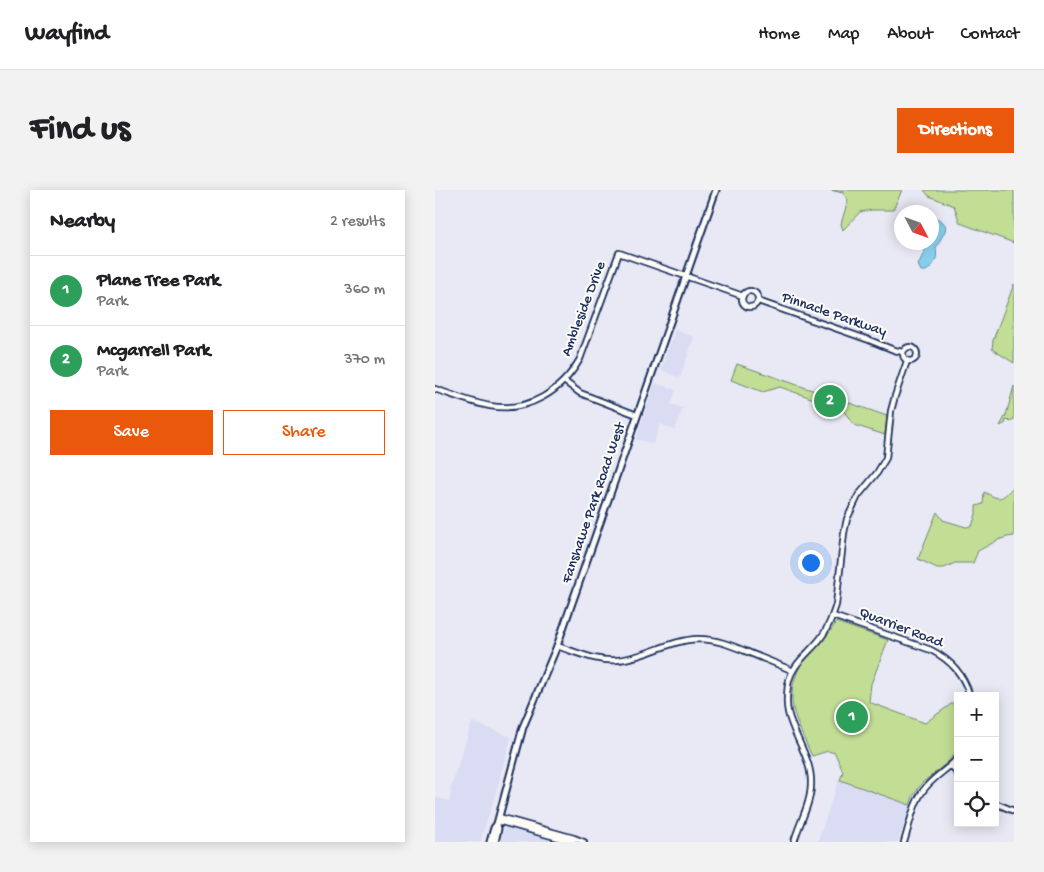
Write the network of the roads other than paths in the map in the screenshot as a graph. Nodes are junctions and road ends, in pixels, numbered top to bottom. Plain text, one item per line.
1 (716, 190) edge
2 (686, 276) junction
3 (743, 296) junction
4 (757, 301) junction
5 (903, 352) junction
6 (907, 361) junction
7 (564, 381) junction
8 (435, 389) edge
9 (637, 415) junction
10 (833, 616) junction
11 (557, 646) junction
12 (793, 670) junction
13 (968, 692) edge
14 (954, 763) edge
15 (951, 766) junction
16 (954, 769) edge
17 (999, 804) edge
18 (1014, 810) edge
19 (498, 821) junction
20 (490, 842) edge
21 (495, 842) edge
22 (573, 842) edge
23 (584, 842) edge
24 (794, 842) edge
25 (904, 842) edge

1 - 2 main road, Fanshawe Park Road West
2 - 3 street
2 - 7 street, Ambleside Drive
2 - 9 main road, Fanshawe Park Road West
3 - 4 street
3 - 4 street
4 - 5 street, Pinnacle Parkway
5 - 6 street
5 - 6 street
6 - 10 street
7 - 8 street, Ambleside Drive
7 - 9 street
9 - 11 main road, Fanshawe Park Road West
10 - 12 street
10 - 13 street, Quarrier Road
11 - 12 street
11 - 19 main road, Fanshawe Park Road West
12 - 24 street
14 - 15 street
15 - 16 street
15 - 25 street
17 - 18 street
19 - 20 main road, Fanshawe Park Road West
19 - 21 main road, Fanshawe Park Road West
19 - 22 street
19 - 23 street

